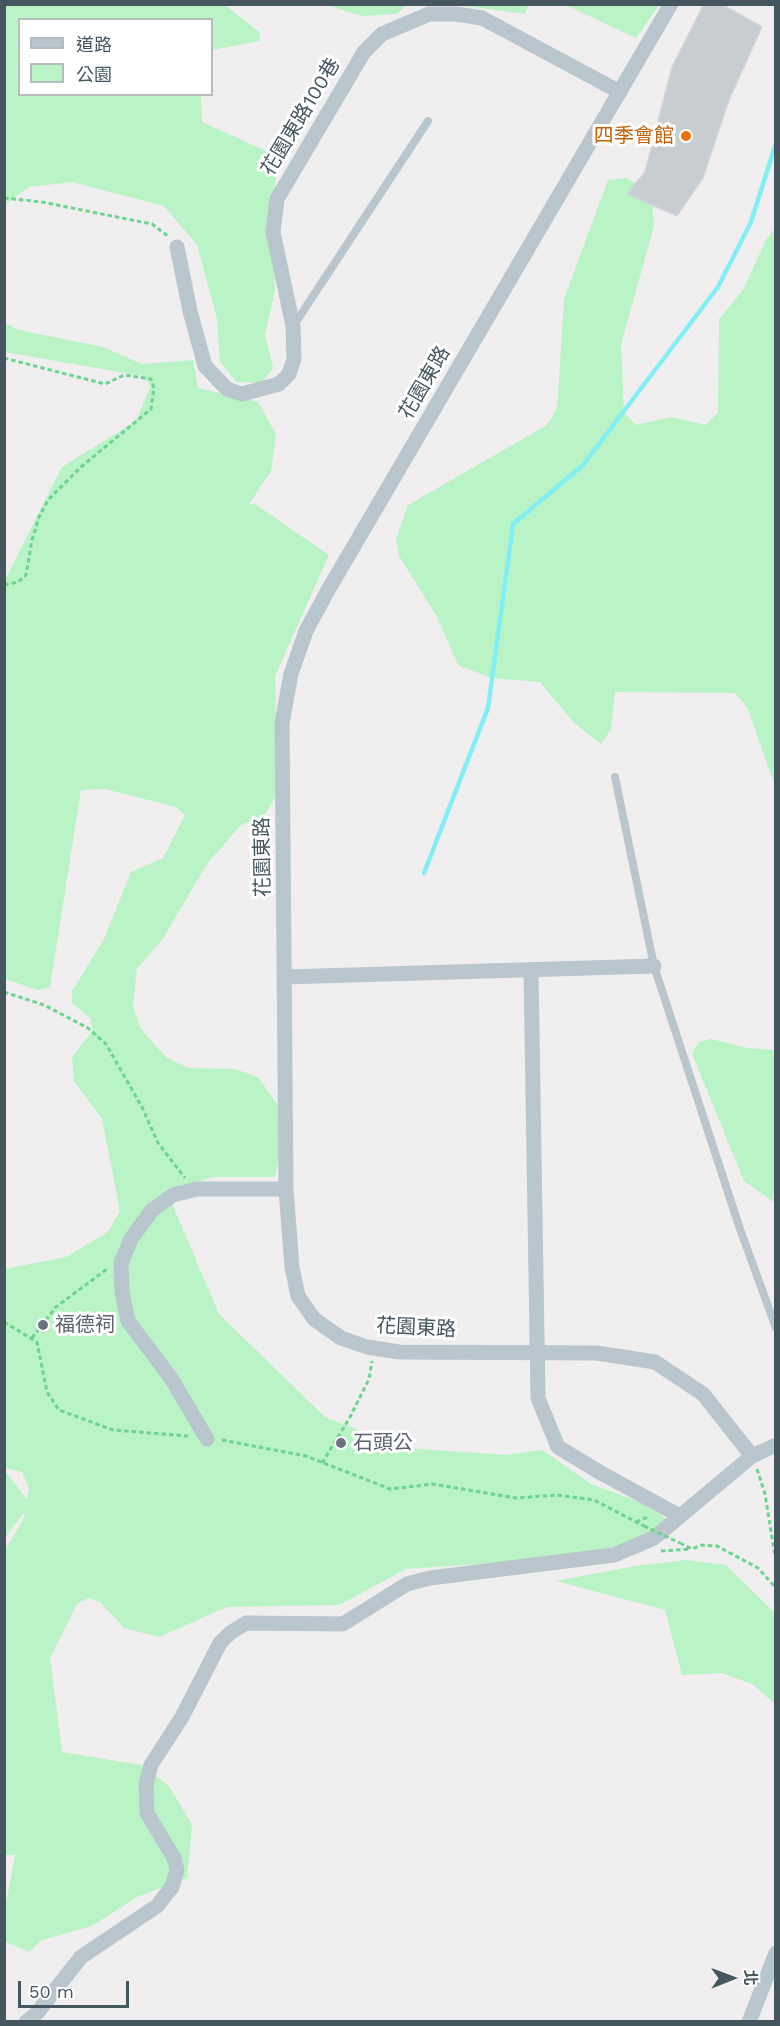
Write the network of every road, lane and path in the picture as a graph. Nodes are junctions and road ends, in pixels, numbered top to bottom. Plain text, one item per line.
1 (671, 4) edge
2 (620, 92) junction
3 (428, 121) dead end
4 (4, 198) edge
5 (177, 247) joint
6 (293, 326) junction
7 (4, 358) edge
8 (4, 585) edge
9 (615, 777) dead end
10 (654, 966) junction
11 (531, 971) junction
12 (285, 977) junction
13 (4, 992) edge
14 (197, 1189) junction
15 (286, 1189) junction
16 (121, 1263) junction
17 (4, 1322) edge
18 (776, 1328) edge
19 (32, 1338) junction
20 (374, 1348) junction
21 (537, 1353) junction
22 (207, 1438) junction
23 (776, 1445) edge
24 (752, 1456) junction
25 (322, 1463) junction
26 (680, 1516) junction
27 (645, 1544) junction
28 (692, 1549) junction
29 (776, 1562) edge
30 (776, 1588) edge
31 (776, 1953) edge
32 (26, 2022) edge
33 (748, 2022) edge

1 - 2 street, 花園東路
2 - 6 street, 花園東路100巷
2 - 12 street, 花園東路
3 - 6 lane
4 - 5 path
5 - 6 street, 花園東路100巷
7 - 8 path
9 - 10 lane
10 - 11 street
10 - 18 lane
11 - 12 street
11 - 21 street
12 - 15 street, 花園東路
13 - 14 path
14 - 15 street
14 - 16 street
15 - 20 street, 花園東路
16 - 19 path
16 - 22 street
17 - 19 path
19 - 22 path
20 - 21 street, 花園東路
20 - 25 path
21 - 24 street, 花園東路
21 - 26 street
22 - 25 path
23 - 24 street
24 - 26 street
24 - 29 path
25 - 28 path, bridge
26 - 27 street
27 - 28 path
27 - 32 street
28 - 30 path
31 - 33 street

